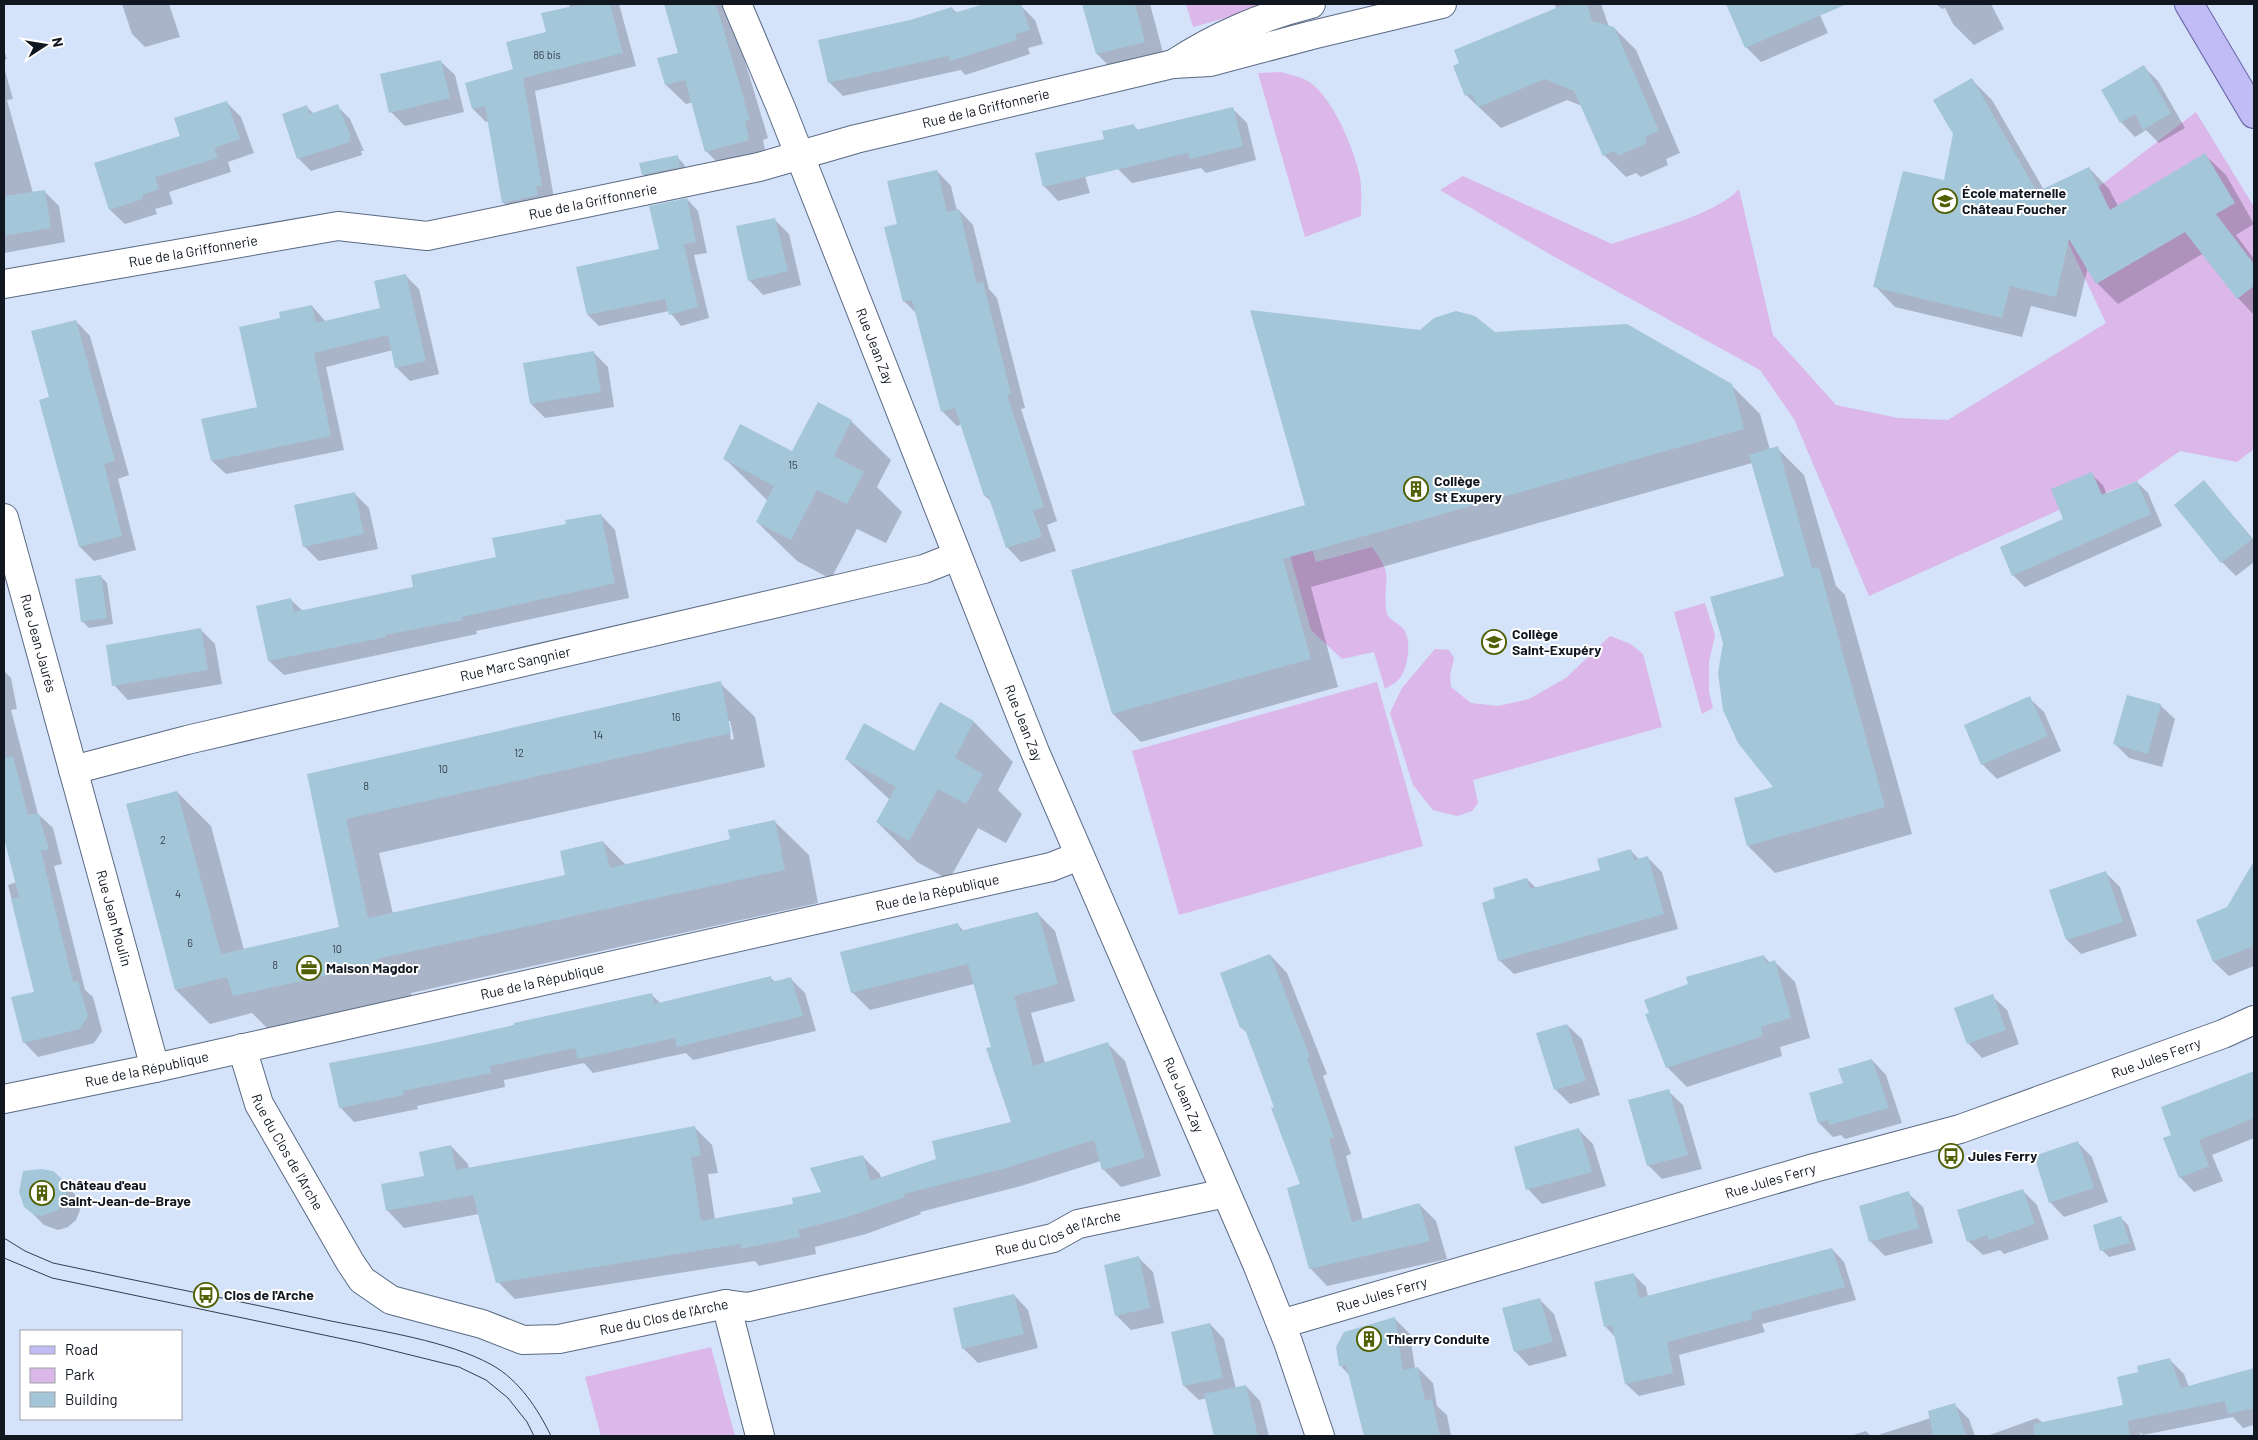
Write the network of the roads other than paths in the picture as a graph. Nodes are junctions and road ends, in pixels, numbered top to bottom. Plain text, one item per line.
1 (737, 4) edge
2 (1311, 4) edge
3 (1442, 4) edge
4 (2189, 4) edge
5 (1173, 64) junction
6 (2254, 114) edge
7 (800, 154) junction
8 (4, 284) edge
9 (4, 518) edge
10 (957, 556) junction
11 (72, 770) junction
12 (1079, 856) junction
13 (2254, 1020) edge
14 (242, 1048) junction
15 (154, 1068) junction
16 (4, 1099) edge
17 (1226, 1192) junction
18 (726, 1304) junction
19 (1281, 1324) junction
20 (760, 1436) edge
21 (1320, 1436) edge

1 - 7 street, Rue Jean Zay
2 - 5 street, Rue de la Griffonnerie
3 - 5 street, Rue de la Griffonnerie
4 - 6 main road
5 - 7 street, Rue de la Griffonnerie
7 - 8 street, Rue de la Griffonnerie
7 - 10 street, Rue Jean Zay
9 - 11 street, Rue Jean Jaurès
10 - 11 street, Rue Marc Sangnier
10 - 12 street, Rue Jean Zay
11 - 15 street, Rue Jean Moulin
12 - 14 street, Rue de la République
12 - 17 street, Rue Jean Zay
13 - 19 street, Rue Jules Ferry
14 - 15 street, Rue de la République
14 - 18 street, Rue du Clos de l'Arche
15 - 16 street, Rue de la République
17 - 18 street, Rue du Clos de l'Arche
17 - 19 street, Rue Jean Zay
18 - 20 street
19 - 21 street, Rue Jean Zay

